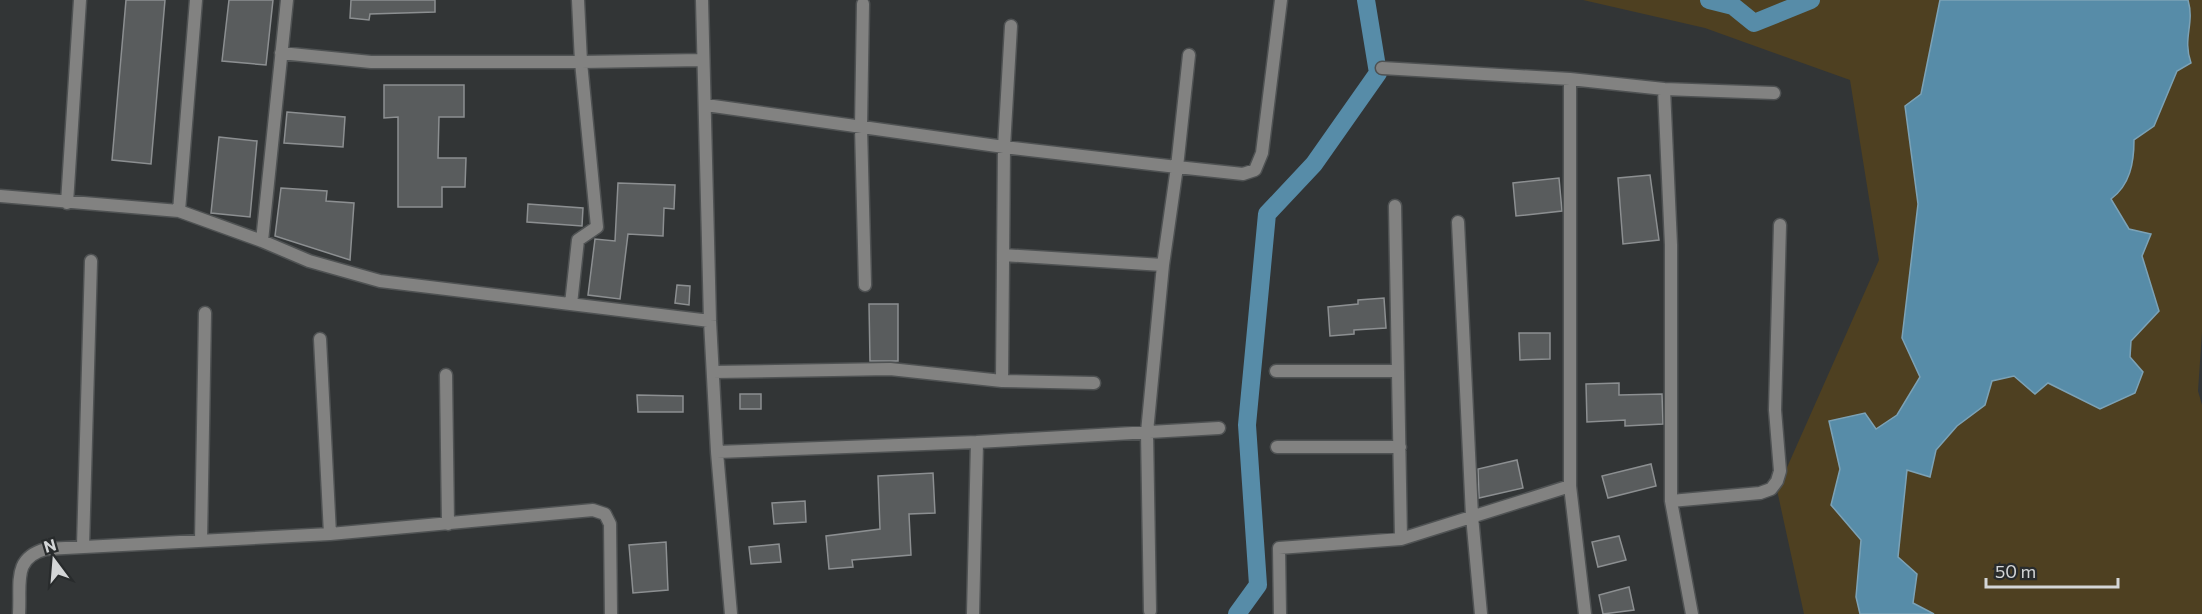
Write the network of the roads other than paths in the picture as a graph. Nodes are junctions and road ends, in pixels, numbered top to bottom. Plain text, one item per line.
1 (80, 0) edge
2 (196, 0) edge
3 (287, 0) edge
4 (578, 0) edge
5 (702, 0) edge
6 (1281, 0) edge
7 (863, 4) dead end
8 (1011, 26) dead end
9 (281, 53) junction
10 (1189, 55) dead end
11 (702, 60) junction
12 (581, 62) junction
13 (1382, 68) dead end
14 (1570, 79) junction
15 (1664, 89) junction
16 (1774, 93) dead end
17 (706, 105) junction
18 (861, 127) junction
19 (1004, 147) junction
20 (1177, 167) junction
21 (0, 196) edge
22 (67, 203) junction
23 (1395, 206) dead end
24 (179, 211) junction
25 (1458, 222) dead end
26 (1780, 225) dead end
27 (262, 241) junction
28 (1003, 255) junction
29 (91, 261) dead end
30 (1163, 265) junction
31 (865, 285) dead end
32 (571, 304) junction
33 (205, 313) dead end
34 (710, 321) junction
35 (320, 339) dead end
36 (1276, 371) dead end
37 (1398, 371) junction
38 (713, 372) junction
39 (446, 375) dead end
40 (1002, 381) junction
41 (1094, 384) dead end
42 (1220, 428) dead end
43 (1148, 432) junction
44 (976, 442) junction
45 (1277, 447) dead end
46 (1400, 447) junction
47 (717, 452) junction
48 (1570, 486) junction
49 (1671, 501) junction
50 (1472, 516) junction
51 (448, 524) junction
52 (330, 534) junction
53 (1401, 538) junction
54 (201, 541) junction
55 (83, 546) junction
56 (1150, 611) dead end
57 (19, 614) edge
58 (611, 614) edge
59 (731, 614) edge
60 (973, 614) edge
61 (1280, 614) edge
62 (1481, 614) edge
63 (1585, 614) edge
64 (1692, 614) edge

1 - 22 street
2 - 24 street
3 - 9 street
4 - 12 street
5 - 11 street
6 - 20 street
7 - 18 street
8 - 19 street
9 - 12 street
9 - 27 street
10 - 20 street
11 - 12 street
11 - 17 street
12 - 32 street
13 - 14 street
14 - 15 street
14 - 48 street
15 - 16 street
15 - 49 street
17 - 18 street
17 - 34 street
18 - 19 street
18 - 31 street
19 - 20 street
19 - 28 street
20 - 30 street
21 - 22 street
22 - 24 street
23 - 37 street
24 - 27 street
25 - 50 street
26 - 49 street
27 - 32 street
28 - 30 street
28 - 40 street
29 - 55 street
30 - 43 street
32 - 34 street
33 - 54 street
34 - 38 street
35 - 52 street
36 - 37 street
37 - 46 street
38 - 40 street
38 - 47 street
39 - 51 street
40 - 41 street
42 - 43 street
43 - 44 street
43 - 56 street
44 - 47 street
44 - 60 street
45 - 46 street
46 - 53 street
47 - 59 street
48 - 50 street
48 - 63 street
49 - 64 street
50 - 53 street
50 - 62 street
51 - 52 street
51 - 58 street
52 - 54 street
53 - 61 street
54 - 55 street
55 - 57 street

